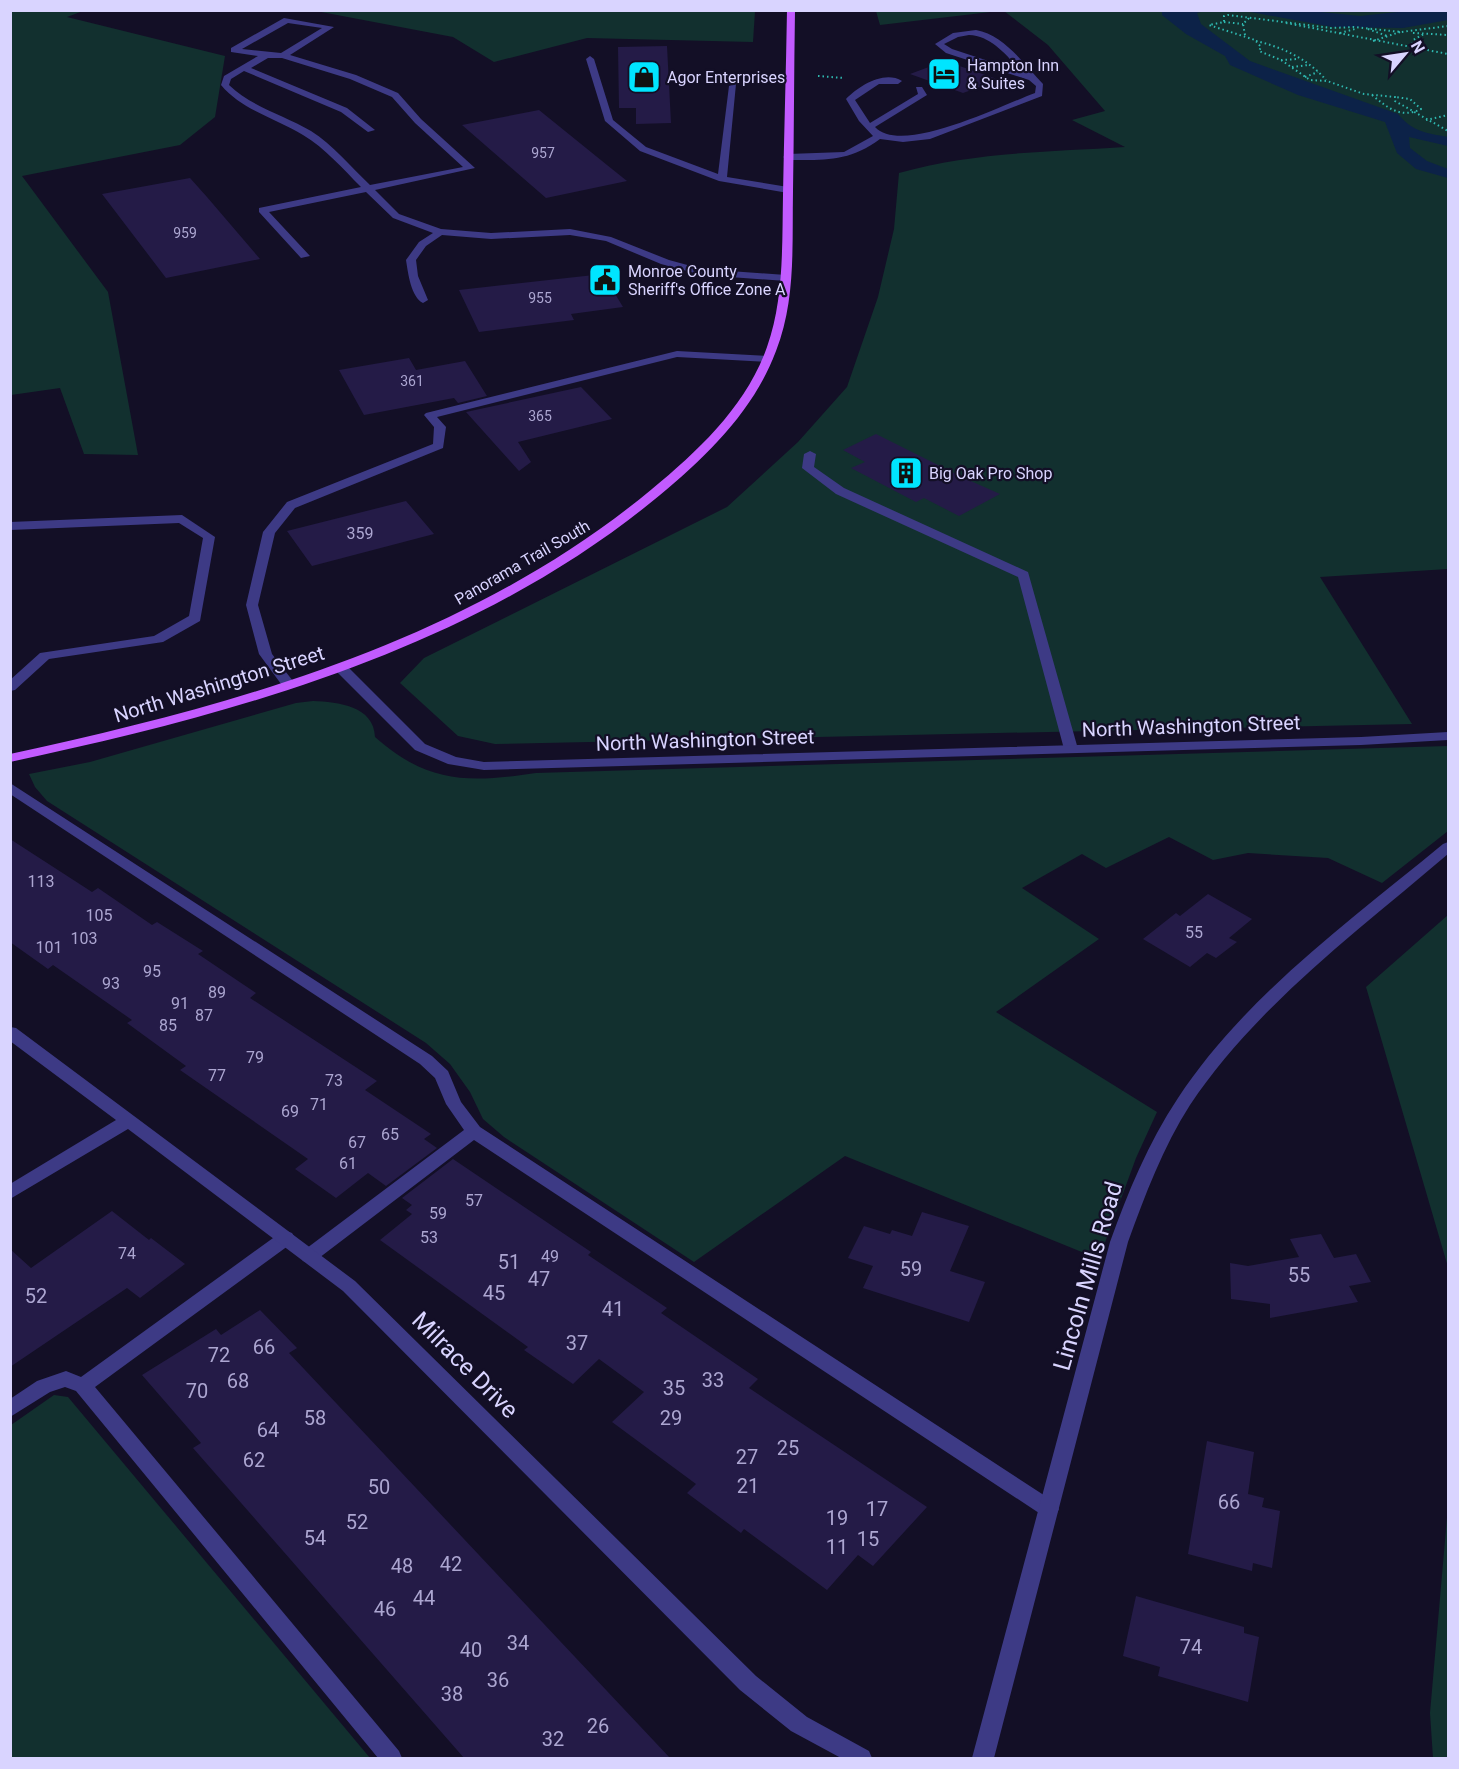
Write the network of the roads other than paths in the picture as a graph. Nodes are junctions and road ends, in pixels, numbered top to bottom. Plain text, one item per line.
1 (791, 10) edge
2 (266, 55) junction
3 (283, 56) junction
4 (590, 59) dead end
5 (244, 68) junction
6 (1032, 78) junction
7 (898, 81) dead end
8 (733, 86) dead end
9 (919, 89) dead end
10 (869, 127) junction
11 (371, 130) dead end
12 (878, 136) junction
13 (788, 157) junction
14 (722, 179) junction
15 (367, 188) junction
16 (788, 189) junction
17 (440, 232) junction
18 (305, 256) dead end
19 (786, 278) junction
20 (423, 300) dead end
21 (768, 359) junction
22 (810, 454) dead end
23 (10, 526) edge
24 (340, 668) junction
25 (289, 685) junction
26 (10, 687) edge
27 (1449, 736) edge
28 (1071, 749) junction
29 (10, 758) edge
30 (10, 787) edge
31 (1449, 847) edge
32 (10, 1032) edge
33 (129, 1120) junction
34 (474, 1131) junction
35 (10, 1193) edge
36 (286, 1238) junction
37 (309, 1256) junction
38 (83, 1386) junction
39 (10, 1409) edge
40 (1048, 1509) junction
41 (391, 1758) edge
42 (861, 1758) edge
43 (983, 1758) edge

1 - 13 main road, Panorama Trail South
2 - 3 street
2 - 3 street
2 - 5 street
3 - 15 street
4 - 14 street
5 - 11 street
5 - 15 street
6 - 6 street
6 - 12 street
7 - 10 street
8 - 14 street
9 - 10 street
10 - 12 street
12 - 13 street
13 - 16 main road, Panorama Trail South
14 - 16 street
15 - 17 street
15 - 18 street
16 - 19 main road, Panorama Trail South
17 - 19 street
17 - 20 street
19 - 21 main road, Panorama Trail South
21 - 24 main road, Panorama Trail South
21 - 25 street
22 - 28 street
23 - 26 street
24 - 25 main road, North Washington Street
24 - 28 street, North Washington Street
25 - 29 main road, North Washington Street
27 - 28 street, North Washington Street
30 - 34 street
31 - 40 street, Lincoln Mills Road
32 - 33 street, Milrace Drive
33 - 35 street
33 - 36 street, Milrace Drive
34 - 37 street
34 - 40 street
36 - 37 street, Milrace Drive
36 - 38 street
37 - 42 street, Milrace Drive
38 - 39 street
38 - 41 street
40 - 43 street, Lincoln Mills Road

